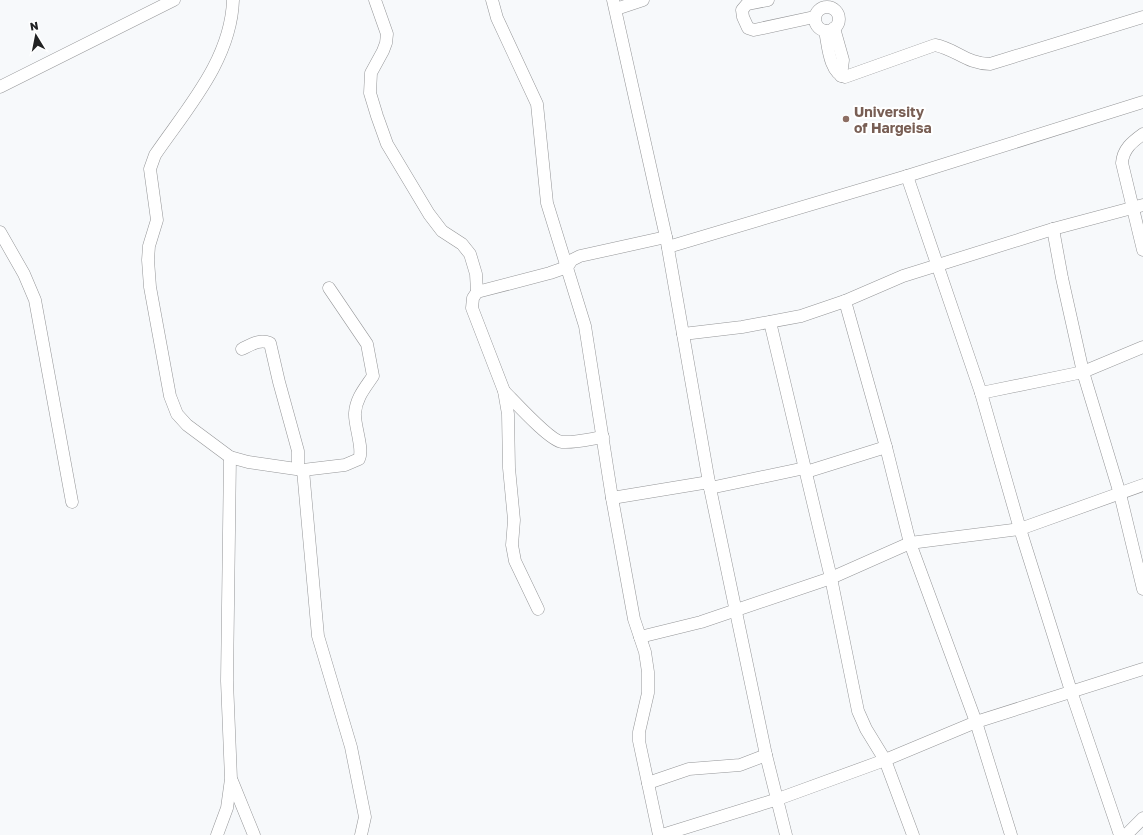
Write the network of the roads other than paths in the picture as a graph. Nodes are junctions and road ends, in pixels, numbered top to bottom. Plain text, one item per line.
1 (174, 0) edge
2 (233, 0) edge
3 (375, 0) edge
4 (492, 0) edge
5 (643, 0) edge
6 (768, 0) edge
7 (614, 4) edge
8 (821, 6) edge
9 (1143, 17) edge
10 (830, 30) junction
11 (0, 87) edge
12 (1143, 102) edge
13 (1143, 134) edge
14 (907, 176) junction
15 (1138, 207) edge
16 (1053, 229) junction
17 (0, 232) edge
18 (667, 242) junction
19 (1143, 250) edge
20 (939, 266) junction
21 (567, 267) junction
22 (329, 288) dead end
23 (477, 292) junction
24 (845, 300) junction
25 (770, 322) junction
26 (683, 334) junction
27 (1143, 347) edge
28 (242, 349) dead end
29 (1084, 372) junction
30 (504, 392) junction
31 (981, 393) junction
32 (603, 437) junction
33 (886, 447) junction
34 (230, 456) junction
35 (301, 470) junction
36 (806, 470) junction
37 (709, 485) junction
38 (1143, 485) edge
39 (1120, 494) junction
40 (612, 498) junction
41 (72, 502) dead end
42 (1020, 529) junction
43 (910, 543) junction
44 (831, 578) junction
45 (1143, 589) edge
46 (538, 609) dead end
47 (736, 611) junction
48 (640, 637) junction
49 (1143, 670) edge
50 (1071, 691) junction
51 (976, 722) junction
52 (766, 755) junction
53 (885, 760) junction
54 (231, 779) junction
55 (648, 783) junction
56 (778, 799) junction
57 (1143, 818) edge
58 (217, 835) edge
59 (254, 835) edge
60 (362, 835) edge
61 (660, 835) edge
62 (786, 835) edge
63 (913, 835) edge
64 (1011, 835) edge
65 (1120, 835) edge
66 (1126, 835) edge

1 - 11 street
2 - 34 street
3 - 23 street
4 - 21 street
5 - 7 street
6 - 8 street
7 - 18 street
8 - 10 street
8 - 10 street
9 - 10 street
12 - 14 street
13 - 15 street
14 - 18 street
14 - 20 street
15 - 16 street
15 - 19 street
16 - 20 street
16 - 29 street
17 - 41 street
18 - 21 street
18 - 26 street
20 - 24 street
20 - 31 street
21 - 23 street
21 - 32 street
22 - 35 street
23 - 30 street
24 - 25 street
24 - 33 street
25 - 26 street
25 - 36 street
26 - 37 street
27 - 29 street
28 - 35 street
29 - 31 street
29 - 39 street
30 - 32 street
30 - 46 street
31 - 42 street
32 - 40 street
33 - 36 street
33 - 43 street
34 - 35 street
34 - 54 street
35 - 60 street
36 - 37 street
36 - 44 street
37 - 40 street
37 - 47 street
38 - 39 street
39 - 42 street
39 - 45 street
40 - 48 street
42 - 43 street
42 - 50 street
43 - 44 street
43 - 51 street
44 - 47 street
44 - 53 street
47 - 48 street
47 - 52 street
48 - 55 street
49 - 50 street
50 - 51 street
50 - 65 street
51 - 53 street
51 - 64 street
52 - 55 street
52 - 56 street
53 - 56 street
53 - 63 street
54 - 58 street
54 - 59 street
55 - 61 street
56 - 61 street
56 - 62 street
57 - 66 street

